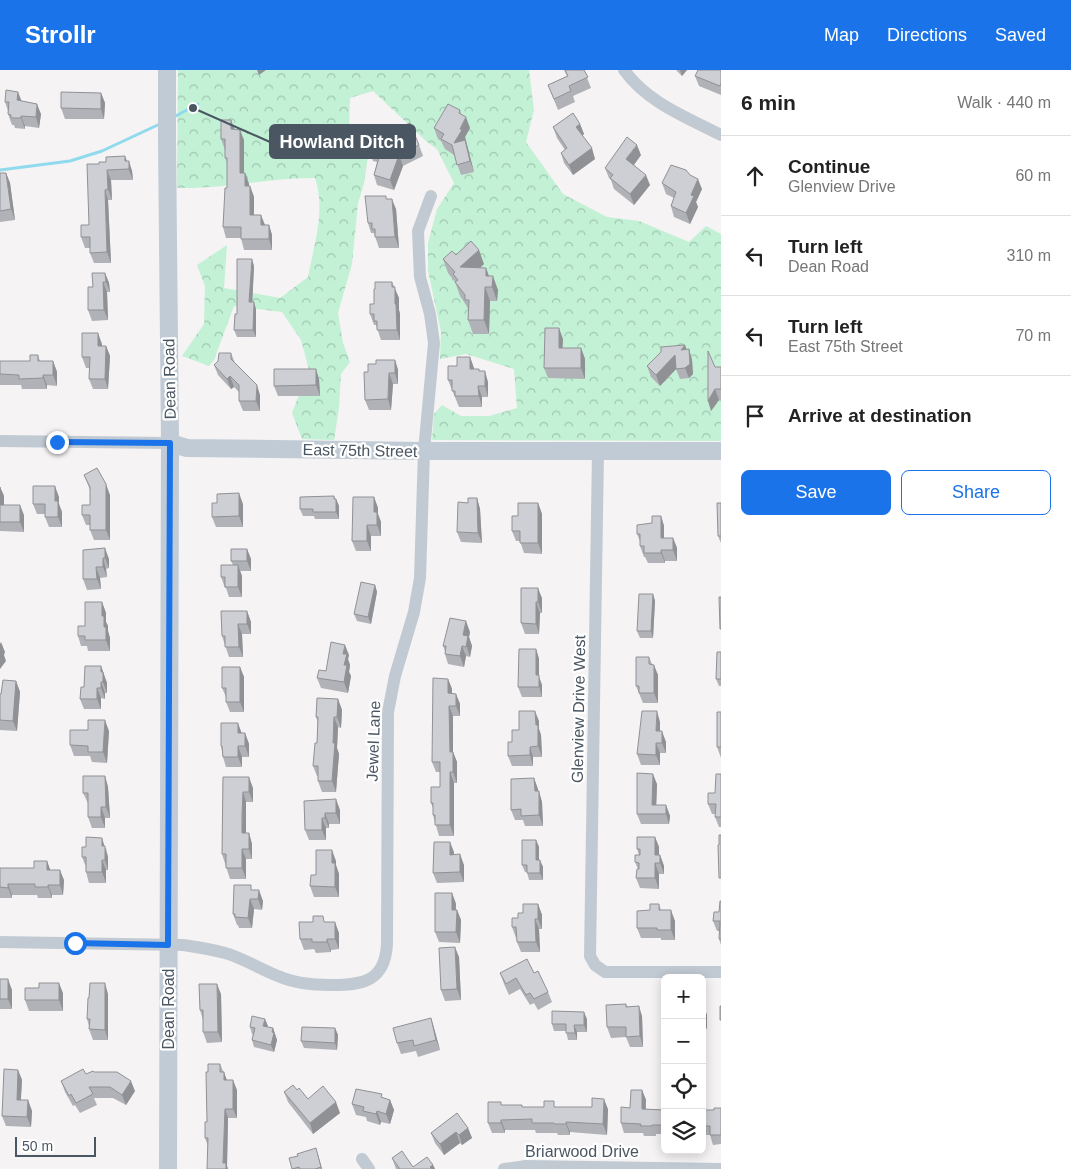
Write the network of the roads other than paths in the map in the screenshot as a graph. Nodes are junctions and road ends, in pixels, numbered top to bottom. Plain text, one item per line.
1 (168, 70) edge
2 (624, 70) edge
3 (721, 135) edge
4 (431, 196) dead end
5 (0, 441) edge
6 (170, 443) junction
7 (424, 451) junction
8 (721, 451) edge
9 (598, 452) junction
10 (0, 942) edge
11 (168, 945) junction
12 (721, 972) edge
13 (721, 1168) edge
14 (168, 1169) edge
15 (504, 1169) edge

1 - 6 street, Dean Road
2 - 3 street
4 - 7 street, Jewel Lane
5 - 6 street, East 75th Street
6 - 7 street, East 75th Street
6 - 11 street, Dean Road
7 - 9 street, East 75th Street
7 - 11 street, Jewel Lane
8 - 9 street, East 75th Street
9 - 12 street, Glenview Drive West
10 - 11 street
11 - 14 street, Dean Road
13 - 15 street, Briarwood Drive

